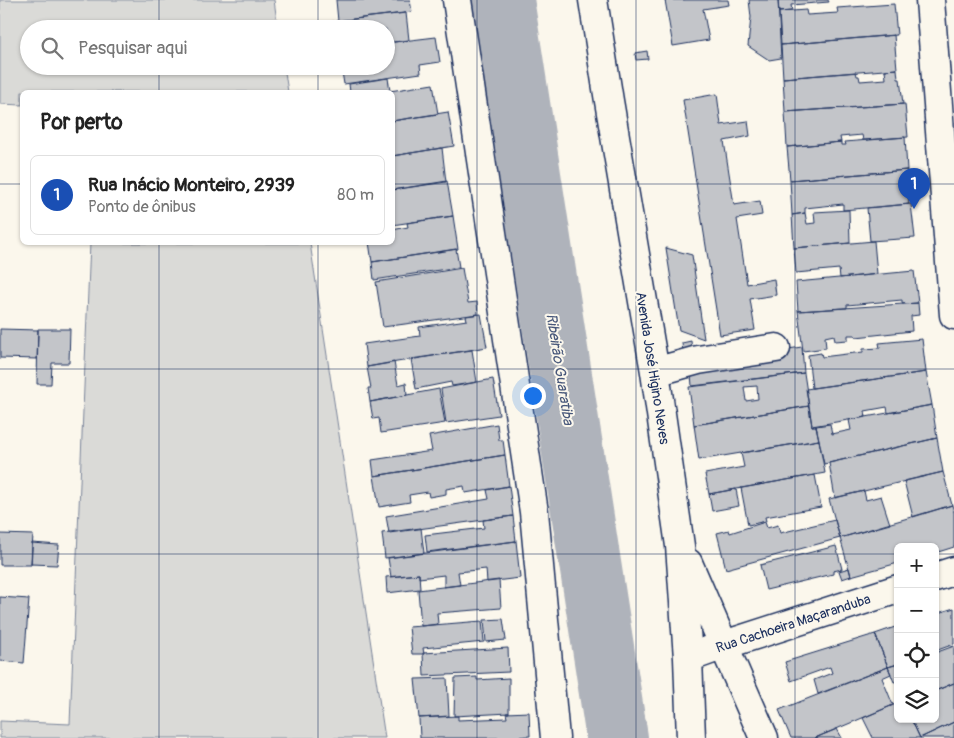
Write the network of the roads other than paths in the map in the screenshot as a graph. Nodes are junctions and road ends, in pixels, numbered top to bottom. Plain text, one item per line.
1 (457, 0) edge
2 (593, 0) edge
3 (930, 0) edge
4 (954, 315) edge
5 (776, 348) dead end
6 (655, 372) junction
7 (680, 546) junction
8 (954, 571) edge
9 (939, 576) edge
10 (894, 590) edge
11 (724, 644) junction
12 (688, 658) junction
13 (555, 738) edge
14 (691, 738) edge
15 (764, 738) edge

1 - 13 street
2 - 6 street, Avenida José Higino Neves
3 - 4 street
5 - 6 street
6 - 7 street, Avenida José Higino Neves
7 - 11 street
7 - 12 street, Avenida José Higino Neves
8 - 9 street
10 - 11 street, Rua Cachoeira Maçaranduba
11 - 12 street, Rua Cachoeira Maçaranduba
11 - 15 street
12 - 14 street, Avenida José Higino Neves

